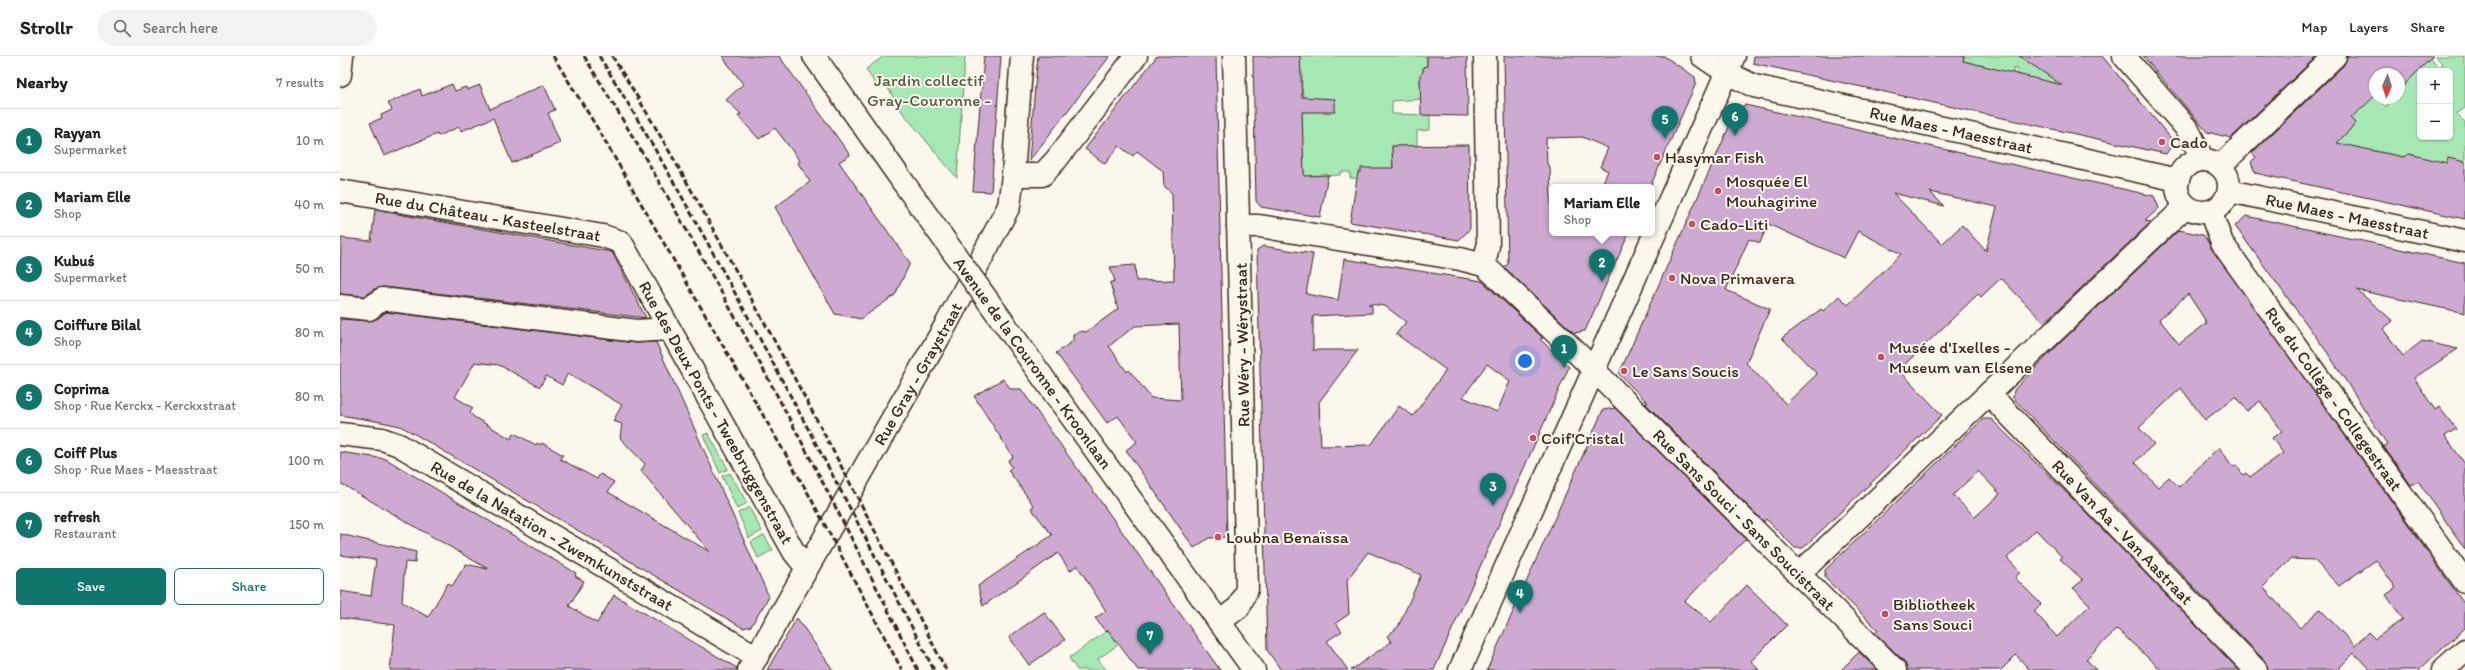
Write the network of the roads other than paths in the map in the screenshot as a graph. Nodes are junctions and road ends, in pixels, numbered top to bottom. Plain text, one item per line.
1 (342, 56) edge
2 (814, 56) edge
3 (1022, 56) edge
4 (1136, 56) edge
5 (1234, 56) edge
6 (1486, 56) edge
7 (1702, 56) edge
8 (2124, 56) edge
9 (2335, 56) edge
10 (1730, 65) edge
11 (340, 75) edge
12 (2212, 163) junction
13 (1013, 175) junction
14 (2178, 180) junction
15 (340, 191) edge
16 (2229, 191) junction
17 (2186, 206) junction
18 (2210, 211) junction
19 (1238, 226) junction
20 (1655, 231) edge
21 (1653, 236) edge
22 (2465, 241) edge
23 (629, 254) joint
24 (1484, 265) junction
25 (340, 306) edge
26 (670, 329) junction
27 (1593, 369) junction
28 (1989, 394) junction
29 (340, 434) edge
30 (807, 568) junction
31 (1799, 574) junction
32 (2465, 582) edge
33 (1219, 622) junction
34 (2465, 650) edge
35 (753, 664) edge
36 (1254, 670) edge
37 (1460, 670) edge
38 (1895, 670) edge
39 (2256, 670) edge
40 (2443, 670) edge

1 - 11 street
2 - 33 street, Avenue de la Couronne - Kroonlaan, bridge
3 - 13 street, Rue Gray - Graystraat
4 - 13 street
5 - 19 street, Rue Wéry - Wérystraat
6 - 24 street
7 - 10 street, Rue Maes - Maesstraat
8 - 12 street
9 - 12 street
10 - 14 street, Rue Maes - Maesstraat
10 - 20 street
12 - 14 street
12 - 16 street
13 - 30 street, Rue Gray - Graystraat
14 - 17 street
15 - 23 street, Rue du Château - Kasteelstraat
16 - 18 street
16 - 22 street, Rue Maes - Maesstraat
17 - 18 street
17 - 28 street
18 - 32 street, Rue du Collège - Collegestraat
19 - 24 street
19 - 33 street, Rue Wéry - Wérystraat
21 - 27 street
23 - 26 street, Rue des Deux Ponts - Tweebruggenstraat
24 - 27 street, Rue Sans Souci - Sans Soucistraat
25 - 26 street
26 - 30 street, Rue des Deux Ponts - Tweebruggenstraat
27 - 31 street, Rue Sans Souci - Sans Soucistraat
27 - 37 street
28 - 31 street
28 - 39 street, Rue Van Aa - Van Aastraat
29 - 35 street, Rue de la Natation - Zwemkunststraat
30 - 35 street, Rue Gray - Graystraat
31 - 38 street, Rue Sans Souci - Sans Soucistraat
33 - 36 street, Avenue de la Couronne - Kroonlaan
34 - 40 street

